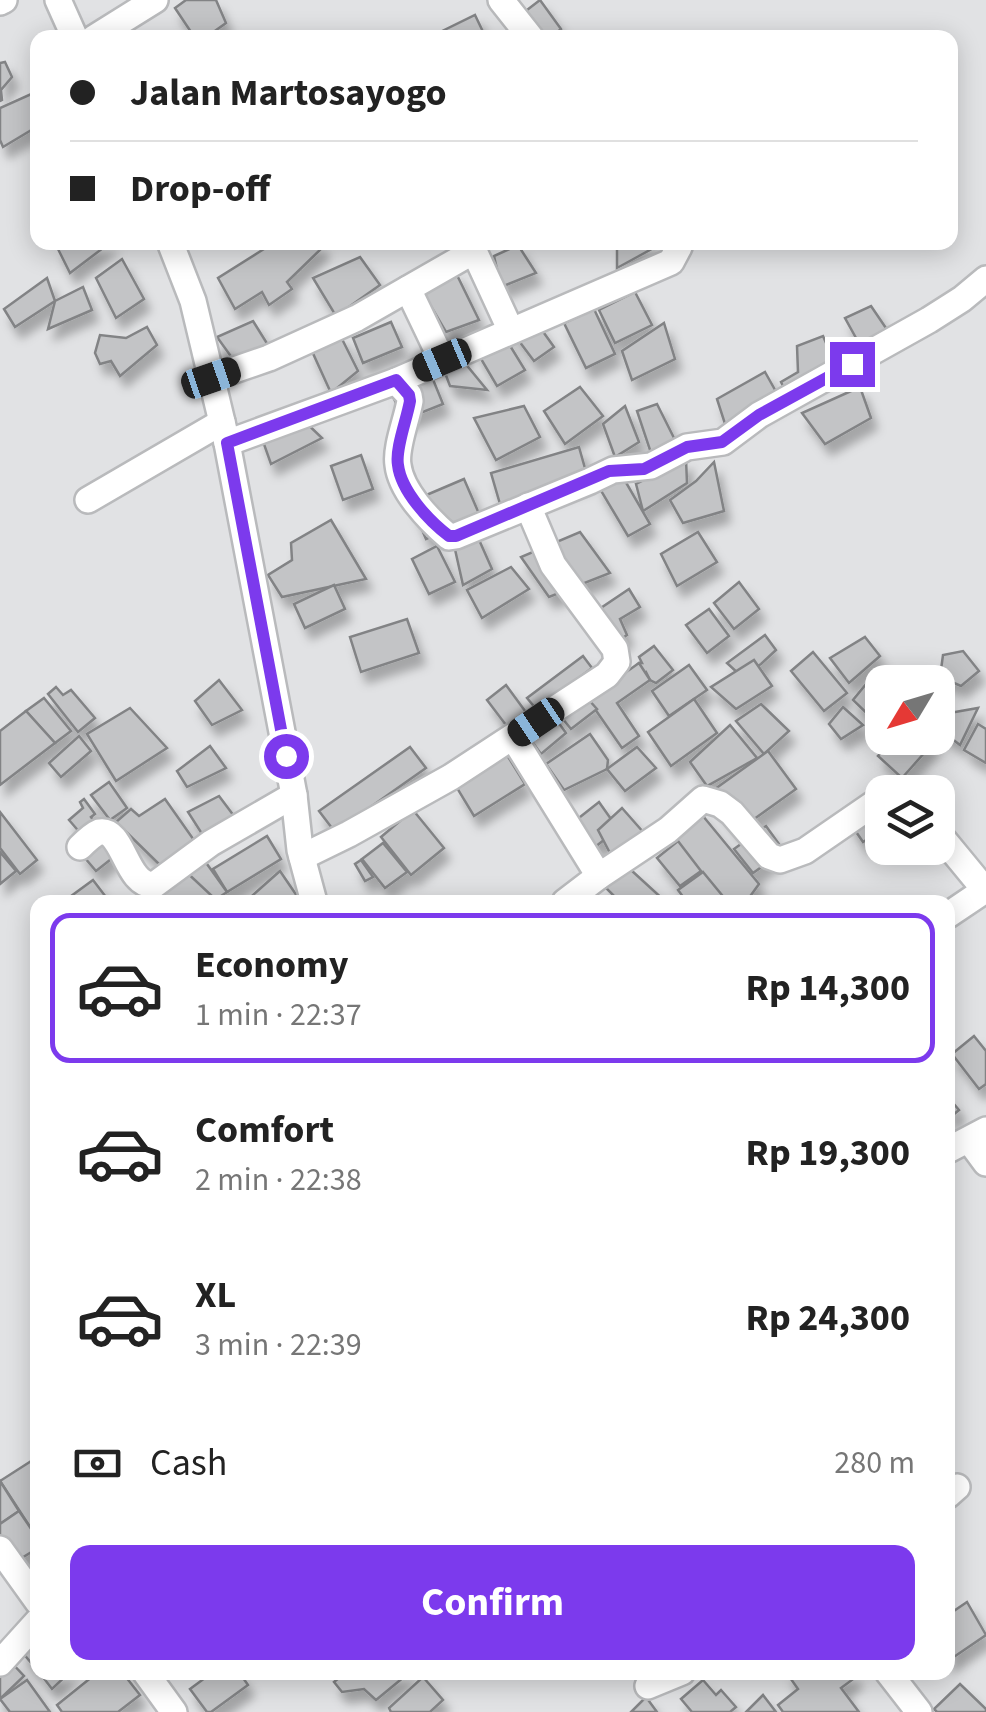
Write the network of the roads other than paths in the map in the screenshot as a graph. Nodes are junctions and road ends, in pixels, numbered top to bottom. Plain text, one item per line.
1 (58, 0) edge
2 (155, 0) edge
3 (501, 0) edge
4 (71, 30) edge
5 (107, 30) edge
6 (525, 30) edge
7 (173, 250) edge
8 (677, 250) edge
9 (986, 279) edge
10 (408, 289) junction
11 (511, 331) junction
12 (442, 360) junction
13 (211, 378) junction
14 (396, 380) junction
15 (224, 433) junction
16 (88, 500) dead end
17 (528, 506) junction
18 (513, 737) junction
19 (294, 795) junction
20 (865, 810) edge
21 (80, 847) dead end
22 (955, 854) edge
23 (302, 857) junction
24 (599, 876) junction
25 (312, 895) edge
26 (575, 895) edge
27 (955, 909) edge
28 (968, 1140) edge
29 (986, 1163) edge
30 (0, 1548) edge
31 (30, 1591) edge
32 (30, 1629) edge
33 (0, 1662) edge
34 (152, 1680) edge
35 (663, 1680) edge
36 (894, 1680) edge
37 (648, 1686) dead end
38 (174, 1712) edge
39 (919, 1712) edge

1 - 4 street
2 - 5 street
3 - 6 street
7 - 13 street
8 - 11 street
9 - 17 street
10 - 11 street
10 - 12 street
10 - 13 street
11 - 12 street
12 - 14 street
13 - 15 street
14 - 15 street
14 - 17 street
15 - 16 street
15 - 19 street
17 - 18 street
18 - 23 street
18 - 24 street
19 - 21 street
19 - 23 street
20 - 24 street
22 - 27 street
23 - 25 street
24 - 26 street
28 - 29 street
30 - 31 street
32 - 33 street
34 - 38 street
35 - 37 street
36 - 39 street

